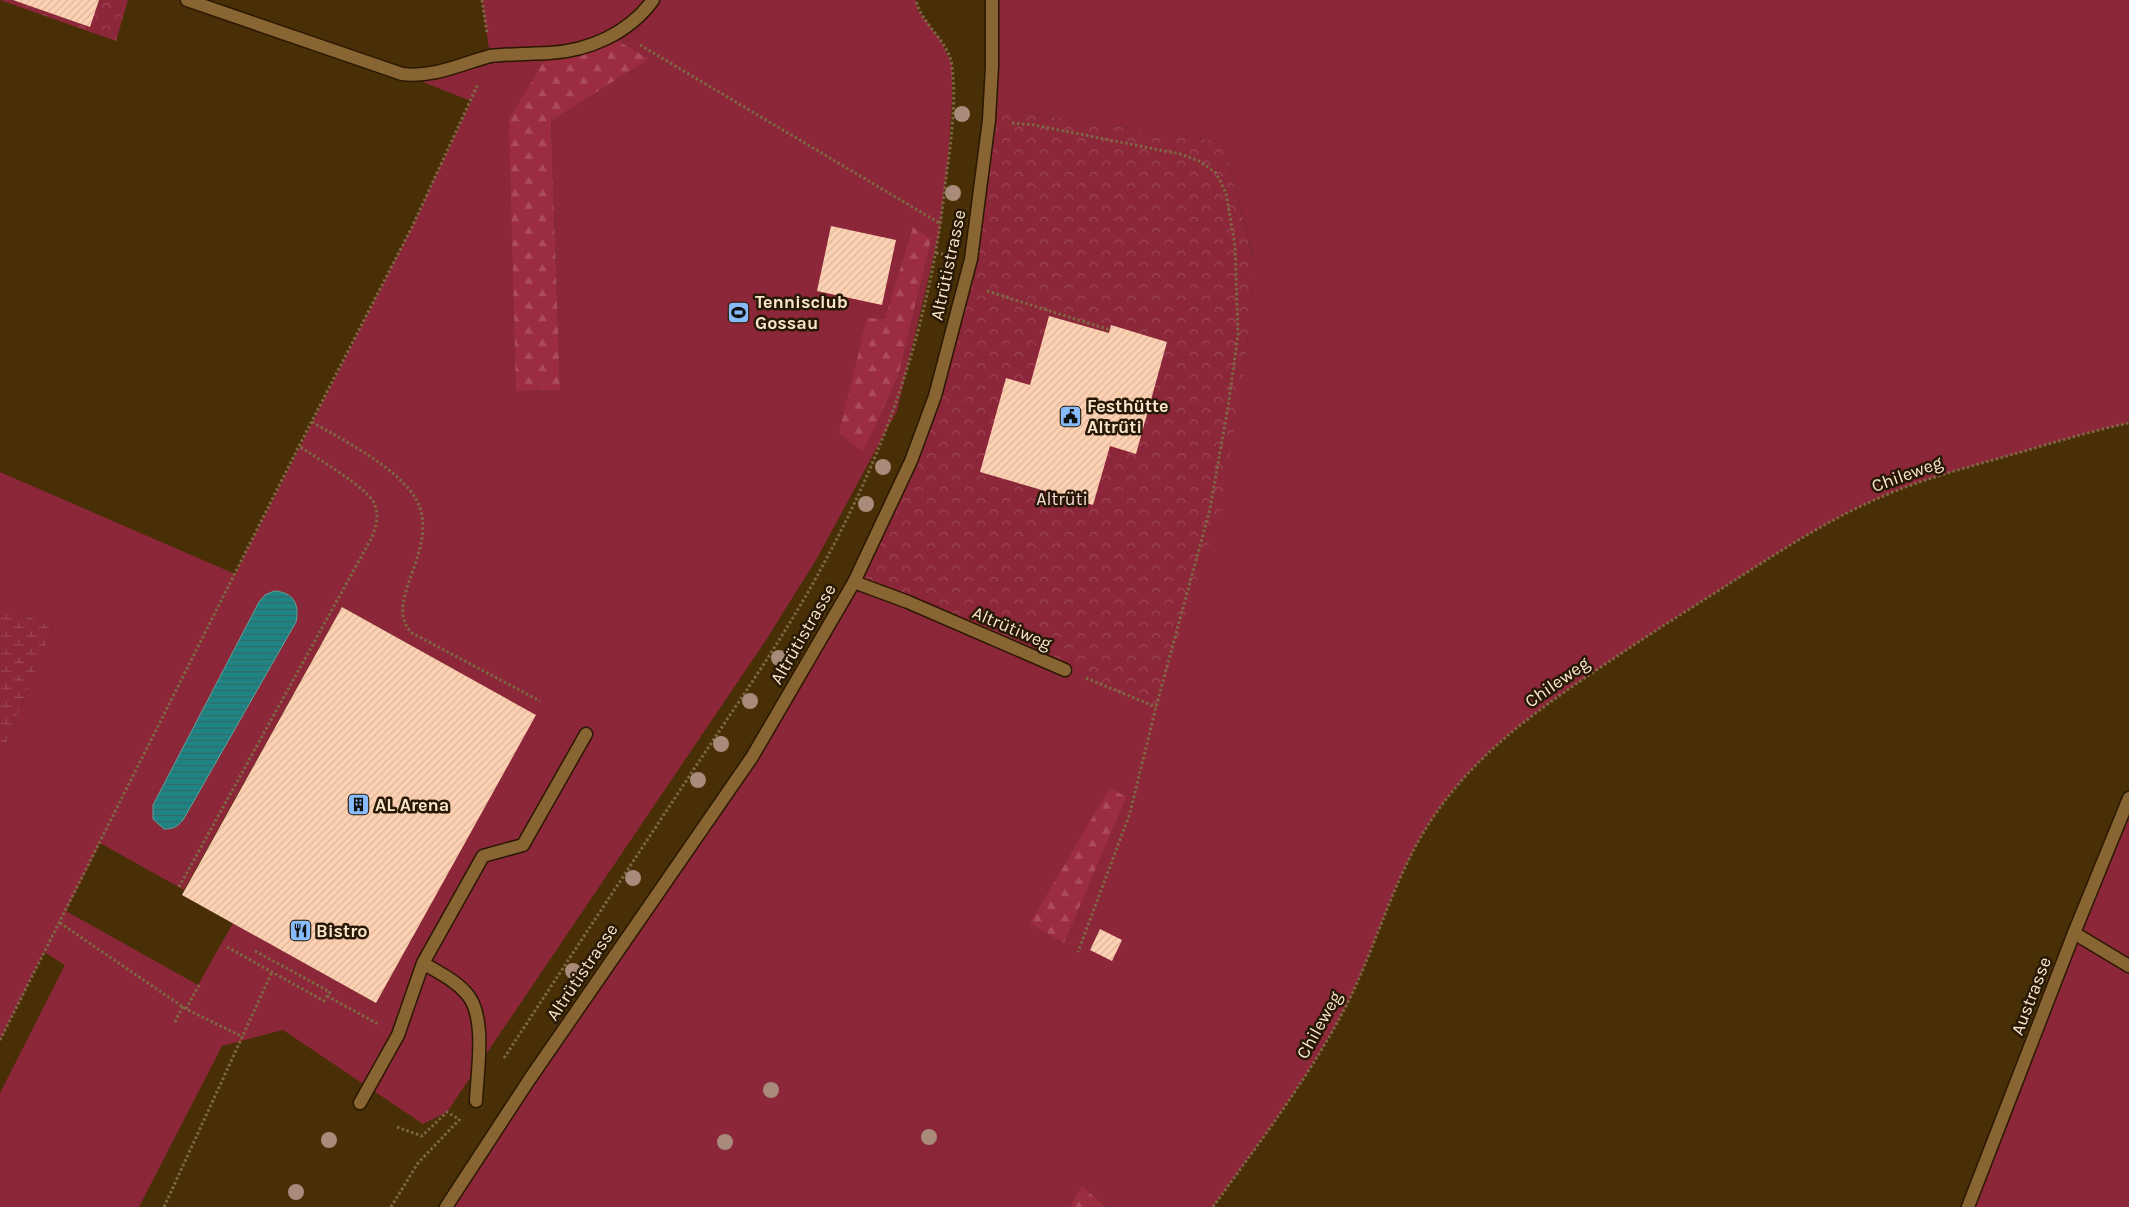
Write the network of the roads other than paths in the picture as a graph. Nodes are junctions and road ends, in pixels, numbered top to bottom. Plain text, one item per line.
1 (187, 0) edge
2 (653, 0) edge
3 (992, 0) edge
4 (854, 582) junction
5 (1065, 670) road end
6 (586, 734) dead end
7 (2129, 798) edge
8 (2074, 933) junction
9 (422, 963) junction
10 (2129, 966) edge
11 (476, 1101) road end
12 (360, 1103) dead end
13 (446, 1207) edge
14 (1968, 1207) edge

1 - 2 street
3 - 4 street, Altrütistrasse
4 - 5 street, Altrütiweg
4 - 13 street, Altrütistrasse
6 - 9 street
7 - 8 street, Austrasse
8 - 10 street
8 - 14 street, Austrasse
9 - 11 street
9 - 12 street

